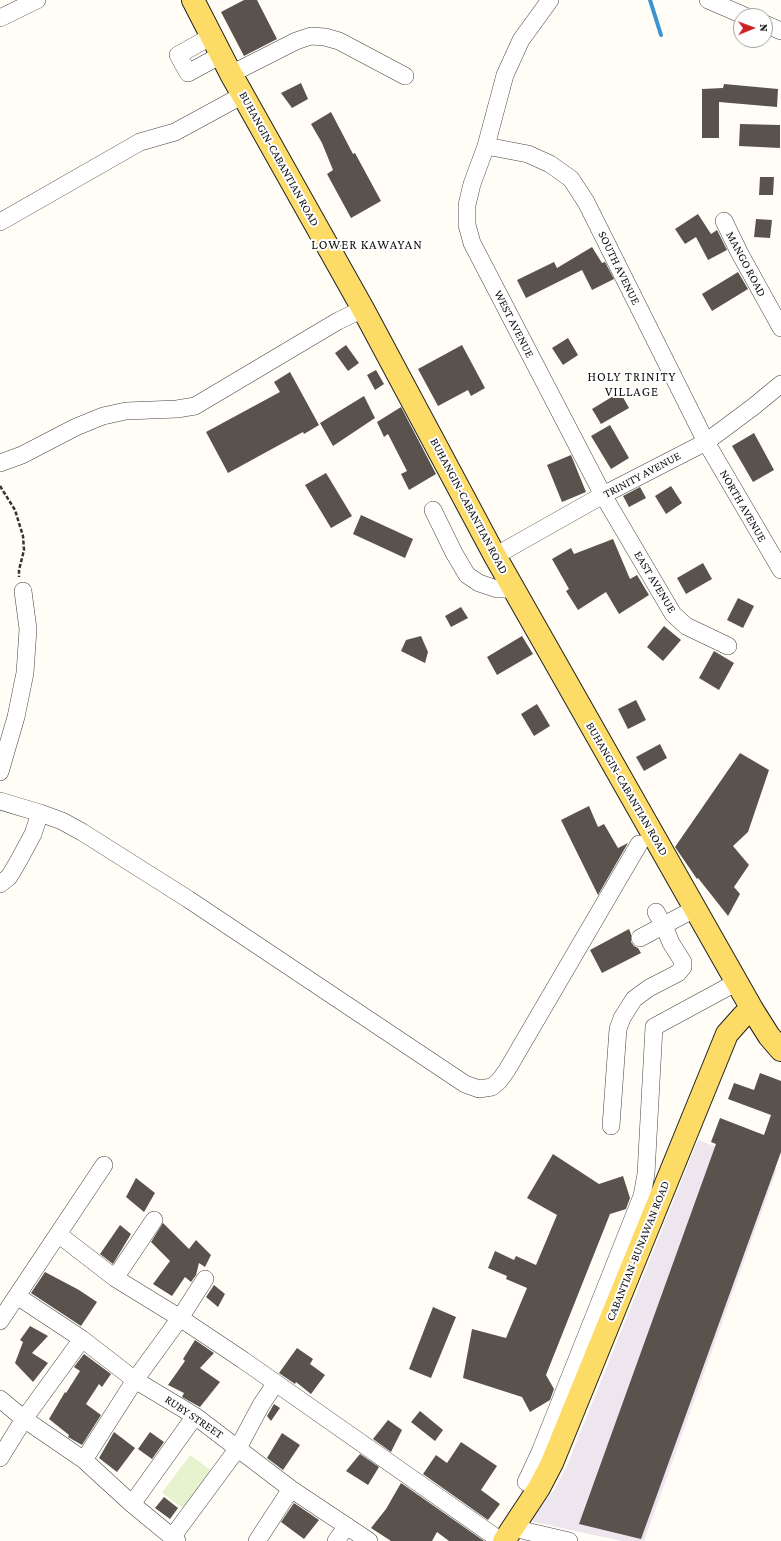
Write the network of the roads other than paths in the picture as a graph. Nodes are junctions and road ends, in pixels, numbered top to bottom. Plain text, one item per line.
1 (37, 0) edge
2 (550, 0) edge
3 (708, 0) edge
4 (199, 2) edge
5 (733, 11) edge
6 (0, 18) edge
7 (231, 74) junction
8 (404, 76) dead end
9 (243, 95) junction
10 (486, 146) junction
11 (724, 221) dead end
12 (0, 222) edge
13 (363, 309) junction
14 (781, 328) edge
15 (781, 385) edge
16 (706, 442) junction
17 (0, 463) edge
18 (603, 495) junction
19 (434, 510) dead end
20 (495, 556) junction
21 (781, 570) edge
22 (514, 589) junction
23 (23, 591) road end
24 (728, 646) dead end
25 (0, 772) edge
26 (0, 801) edge
27 (40, 813) junction
28 (639, 844) dead end
29 (0, 884) edge
30 (696, 908) junction
31 (660, 919) junction
32 (640, 938) dead end
33 (737, 982) junction
34 (752, 1009) junction
35 (781, 1050) edge
36 (611, 1126) dead end
37 (104, 1165) dead end
38 (154, 1220) dead end
39 (58, 1234) junction
40 (116, 1278) junction
41 (205, 1279) dead end
42 (17, 1296) junction
43 (180, 1318) junction
44 (0, 1320) edge
45 (82, 1339) junction
46 (135, 1380) junction
47 (275, 1384) junction
48 (0, 1399) edge
49 (195, 1416) junction
50 (24, 1419) junction
51 (238, 1448) junction
52 (0, 1458) edge
53 (84, 1460) junction
54 (538, 1488) junction
55 (291, 1489) junction
56 (132, 1504) junction
57 (347, 1526) junction
58 (506, 1537) edge
59 (175, 1538) edge
60 (257, 1541) edge
61 (336, 1541) edge
62 (369, 1541) edge
63 (569, 1541) edge

1 - 6 street
2 - 10 street, WEST AVENUE
3 - 5 street
4 - 7 main road, BUHANGIN-CABANTIAN ROAD
7 - 8 street
7 - 9 main road, BUHANGIN-CABANTIAN ROAD
9 - 12 street
9 - 13 main road, BUHANGIN-CABANTIAN ROAD
10 - 16 street, SOUTH AVENUE
10 - 18 street, WEST AVENUE
11 - 14 street, MANGO ROAD
13 - 17 street
13 - 20 main road, BUHANGIN-CABANTIAN ROAD
15 - 16 street, TRINITY AVENUE
16 - 18 street, TRINITY AVENUE
16 - 21 street, NORTH AVENUE
18 - 20 street, TRINITY AVENUE
18 - 24 street, EAST AVENUE
19 - 22 street
20 - 22 main road, BUHANGIN-CABANTIAN ROAD
22 - 30 main road, BUHANGIN-CABANTIAN ROAD
23 - 25 street
26 - 27 street
27 - 28 street
27 - 29 street
30 - 31 street
30 - 33 main road, BUHANGIN-CABANTIAN ROAD
31 - 32 street
31 - 36 street
33 - 34 main road, BUHANGIN-CABANTIAN ROAD
33 - 54 street
34 - 35 main road
34 - 54 main road, CABANTIAN-BUNAWAN ROAD
37 - 39 street
38 - 40 street
39 - 40 street
39 - 42 street
40 - 43 street
41 - 43 street
42 - 44 street
42 - 45 street, RUBY STREET
43 - 46 street
43 - 47 street
45 - 46 street, RUBY STREET
45 - 50 street
46 - 49 street, RUBY STREET
46 - 53 street
47 - 51 street
47 - 58 street
48 - 50 street
49 - 51 street, RUBY STREET
49 - 56 street
50 - 52 street
50 - 53 street
51 - 55 street, RUBY STREET
51 - 59 street
53 - 56 street
54 - 58 main road, CABANTIAN-BUNAWAN ROAD
55 - 57 street, RUBY STREET
55 - 60 street
56 - 59 street
57 - 61 street
57 - 62 street, RUBY STREET
58 - 63 street

